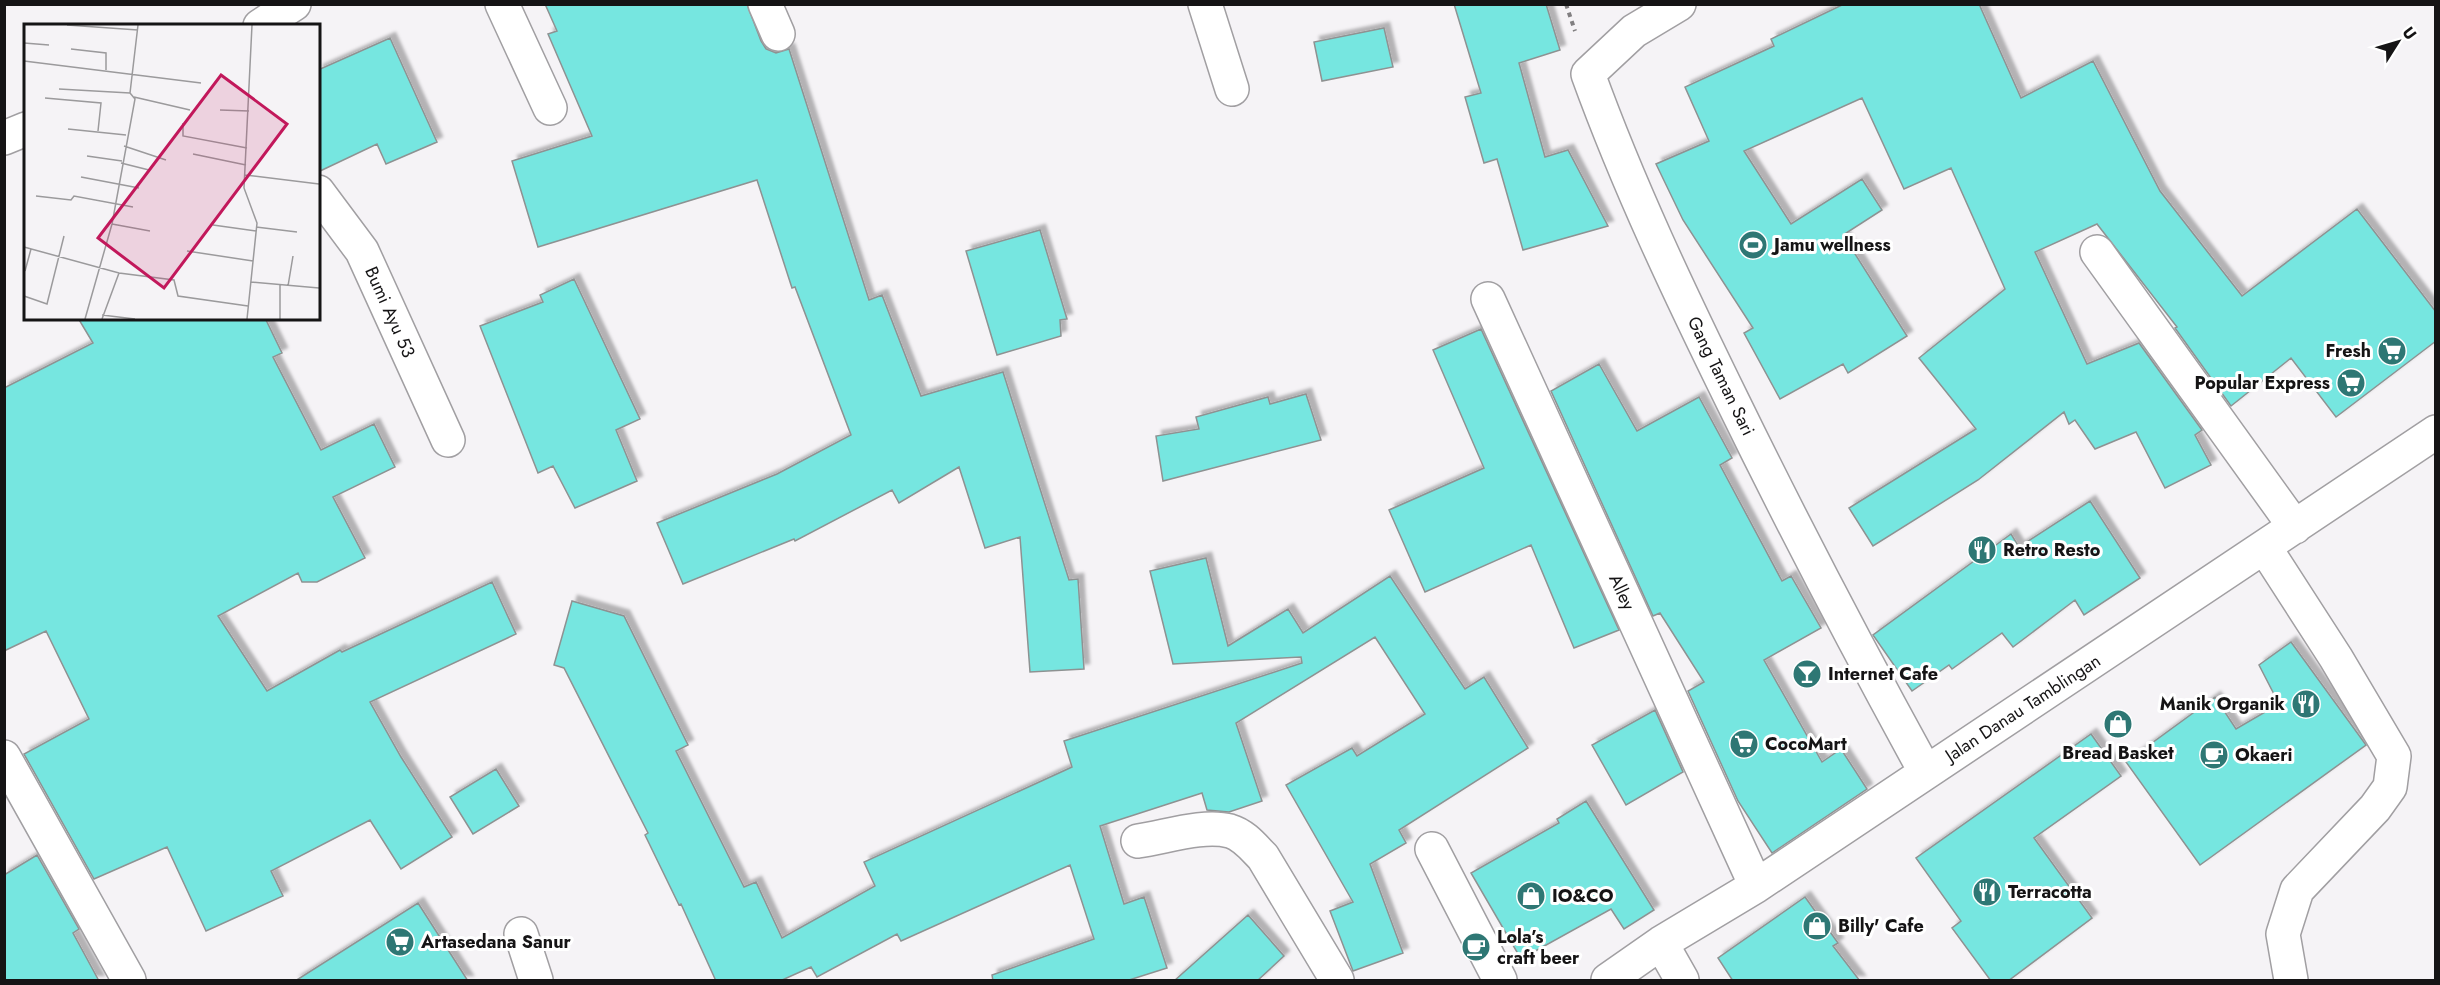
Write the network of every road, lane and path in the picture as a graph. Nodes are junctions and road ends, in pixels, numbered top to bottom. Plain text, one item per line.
1 (294, 4) edge
2 (502, 4) edge
3 (765, 4) edge
4 (1205, 4) edge
5 (1678, 4) edge
6 (263, 24) edge
7 (778, 34) dead end
8 (1232, 89) dead end
9 (550, 108) dead end
10 (24, 130) edge
11 (4, 138) edge
12 (320, 195) edge
13 (2097, 252) dead end
14 (1488, 298) dead end
15 (2436, 432) edge
16 (448, 440) dead end
17 (2295, 527) junction
18 (2265, 548) junction
19 (6, 759) edge
20 (1925, 771) junction
21 (1138, 841) dead end
22 (1432, 849) dead end
23 (1756, 886) junction
24 (521, 934) dead end
25 (1661, 943) junction
26 (129, 981) edge
27 (536, 981) edge
28 (1337, 981) edge
29 (1500, 981) edge
30 (1608, 981) edge
31 (1682, 981) edge
32 (2291, 981) edge

1 - 6 street
2 - 9 street
3 - 7 street
4 - 8 street
5 - 20 street, Gang Taman Sari
10 - 11 street
12 - 16 street, Bumi Ayu 53
13 - 17 street
14 - 23 street, Alley
15 - 17 street, Jalan Danau Tamblingan
17 - 18 street, Jalan Danau Tamblingan
18 - 20 street, Jalan Danau Tamblingan
18 - 32 street
19 - 26 street
20 - 23 street, Jalan Danau Tamblingan
21 - 28 street
22 - 29 street
23 - 25 street, Jalan Danau Tamblingan
24 - 27 street
25 - 30 street, Jalan Danau Tamblingan
25 - 31 street

